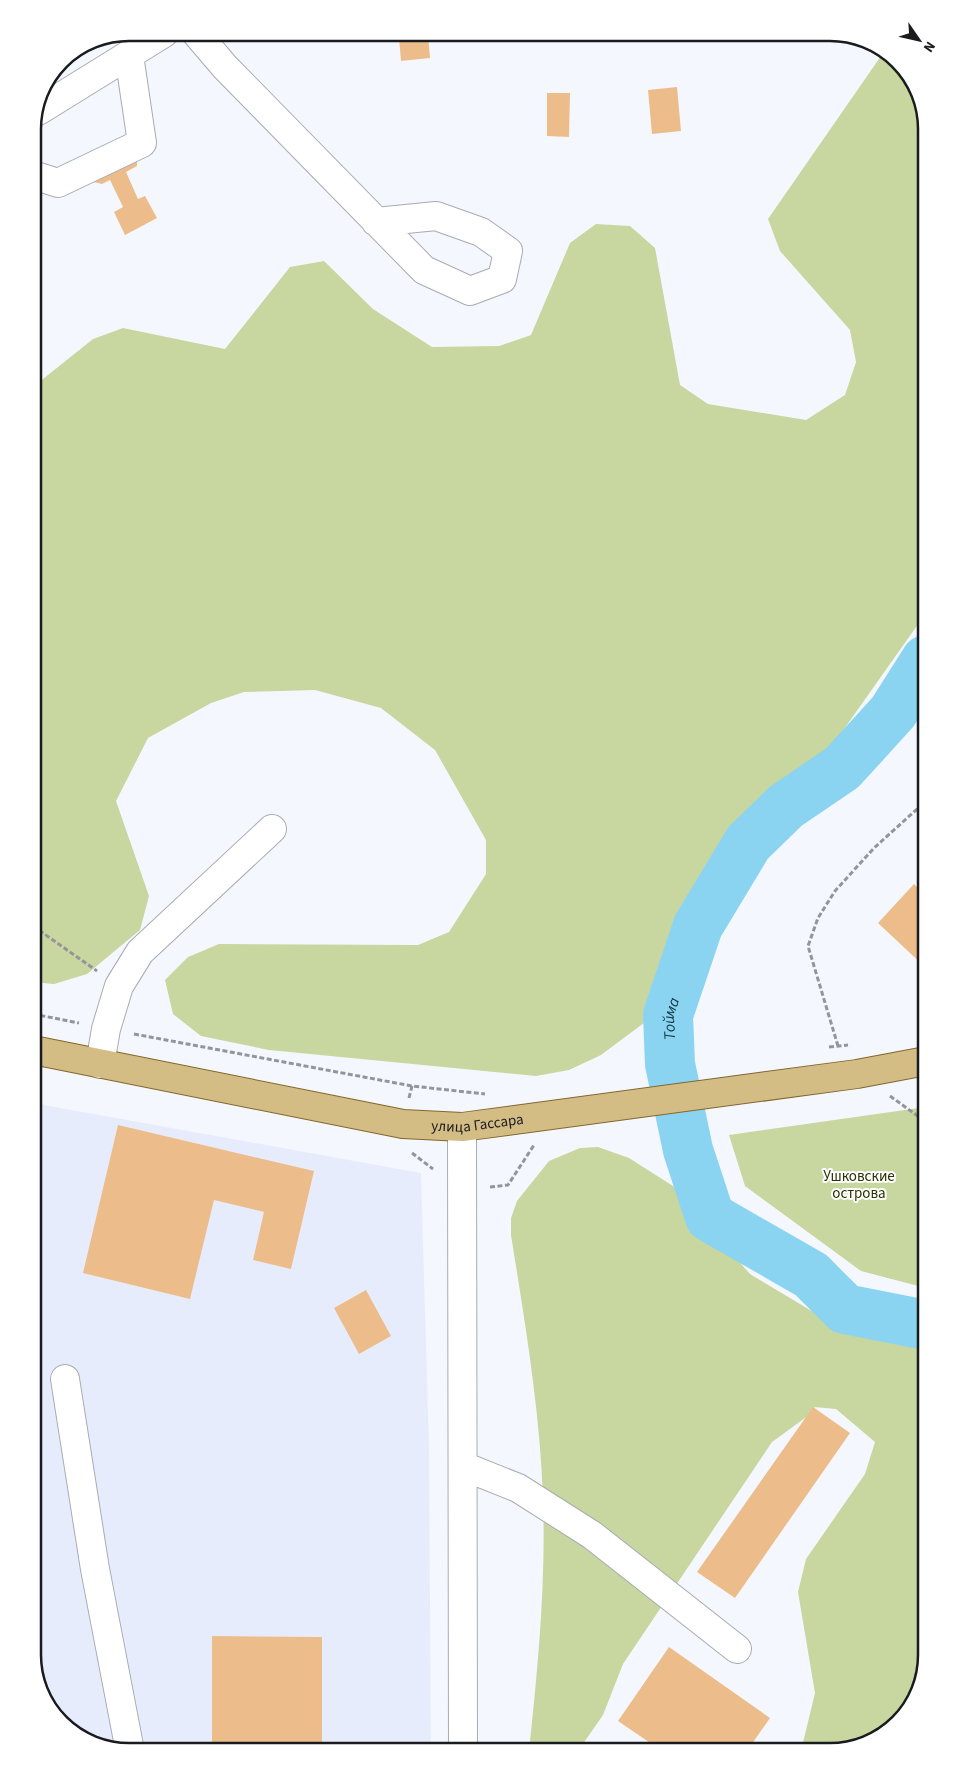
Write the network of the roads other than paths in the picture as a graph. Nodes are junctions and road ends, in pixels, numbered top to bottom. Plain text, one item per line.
1 (150, 41) edge
2 (203, 41) edge
3 (129, 55) junction
4 (44, 107) edge
5 (41, 178) edge
6 (376, 222) dead end
7 (272, 829) dead end
8 (41, 1052) edge
9 (918, 1063) edge
10 (100, 1064) junction
11 (462, 1127) junction
12 (65, 1379) dead end
13 (462, 1466) junction
14 (737, 1650) dead end
15 (128, 1743) edge
16 (463, 1743) edge

1 - 3 street
2 - 6 street
3 - 4 street
3 - 5 street
7 - 10 street
8 - 10 main road, улица Гассара
9 - 11 main road, улица Гассара
10 - 11 main road, улица Гассара
11 - 13 street
12 - 15 street
13 - 14 street
13 - 16 street

